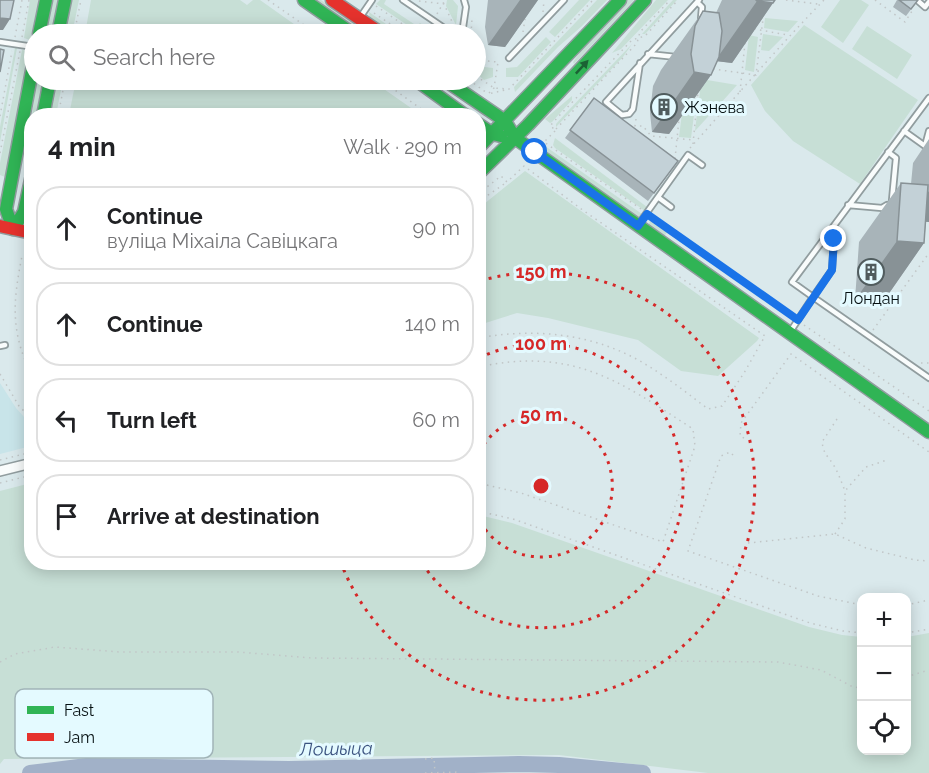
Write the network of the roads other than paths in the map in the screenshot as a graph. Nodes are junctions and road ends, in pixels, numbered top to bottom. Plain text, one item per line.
1 (46, 0) edge
2 (65, 0) edge
3 (304, 0) edge
4 (332, 0) edge
5 (403, 0) edge
6 (464, 0) edge
7 (564, 0) edge
8 (620, 0) edge
9 (645, 0) edge
10 (917, 0) edge
11 (371, 1) edge
12 (698, 1) edge
13 (929, 2) edge
14 (359, 19) junction
15 (701, 19) edge
16 (41, 24) edge
17 (60, 24) edge
18 (337, 24) edge
19 (366, 24) edge
20 (438, 24) edge
21 (463, 24) edge
22 (0, 42) edge
23 (24, 45) edge
24 (648, 54) junction
25 (509, 58) dead end
26 (685, 58) dead end
27 (640, 63) junction
28 (28, 90) edge
29 (48, 90) edge
30 (430, 90) edge
31 (460, 90) edge
32 (929, 98) edge
33 (927, 106) edge
34 (45, 108) edge
35 (455, 108) edge
36 (486, 108) edge
37 (486, 108) edge
38 (505, 121) junction
39 (486, 129) edge
40 (904, 131) junction
41 (929, 131) edge
42 (493, 134) junction
43 (515, 138) junction
44 (486, 141) edge
45 (888, 152) junction
46 (702, 165) dead end
47 (486, 166) edge
48 (658, 198) junction
49 (848, 206) junction
50 (671, 207) dead end
51 (3, 208) edge
52 (24, 212) edge
53 (24, 217) edge
54 (0, 226) edge
55 (638, 226) junction
56 (13, 229) junction
57 (24, 231) edge
58 (828, 232) junction
59 (813, 297) junction
60 (789, 333) junction
61 (929, 378) edge
62 (929, 432) edge
63 (24, 465) edge
64 (0, 471) edge

1 - 16 street
2 - 17 street
3 - 18 street
4 - 14 street
5 - 20 lane
6 - 21 lane
7 - 25 lane
8 - 38 street
43 -> 9 street
10 - 13 lane
11 - 14 lane
12 - 15 lane
12 - 24 lane
14 - 19 street
22 - 23 lane
24 - 26 lane
24 - 27 lane
27 - 27 lane
28 - 51 street
29 - 34 street
30 - 35 street
31 - 37 street
32 - 33 lane
33 - 40 lane
36 - 38 street
38 - 42 street
38 - 43 street
39 - 42 street
40 - 41 lane
40 - 45 lane
42 - 43 street
42 - 44 street
43 - 47 street
43 - 55 street
45 - 49 lane
45 - 49 lane
46 - 48 lane
48 - 50 lane
48 - 55 lane
49 - 58 lane
51 - 52 street
51 - 56 street
53 - 56 street
54 - 56 street
55 - 60 street
56 - 57 street
58 - 59 lane
58 - 59 lane
59 - 60 lane
59 - 61 lane
60 - 62 street
63 - 64 street

